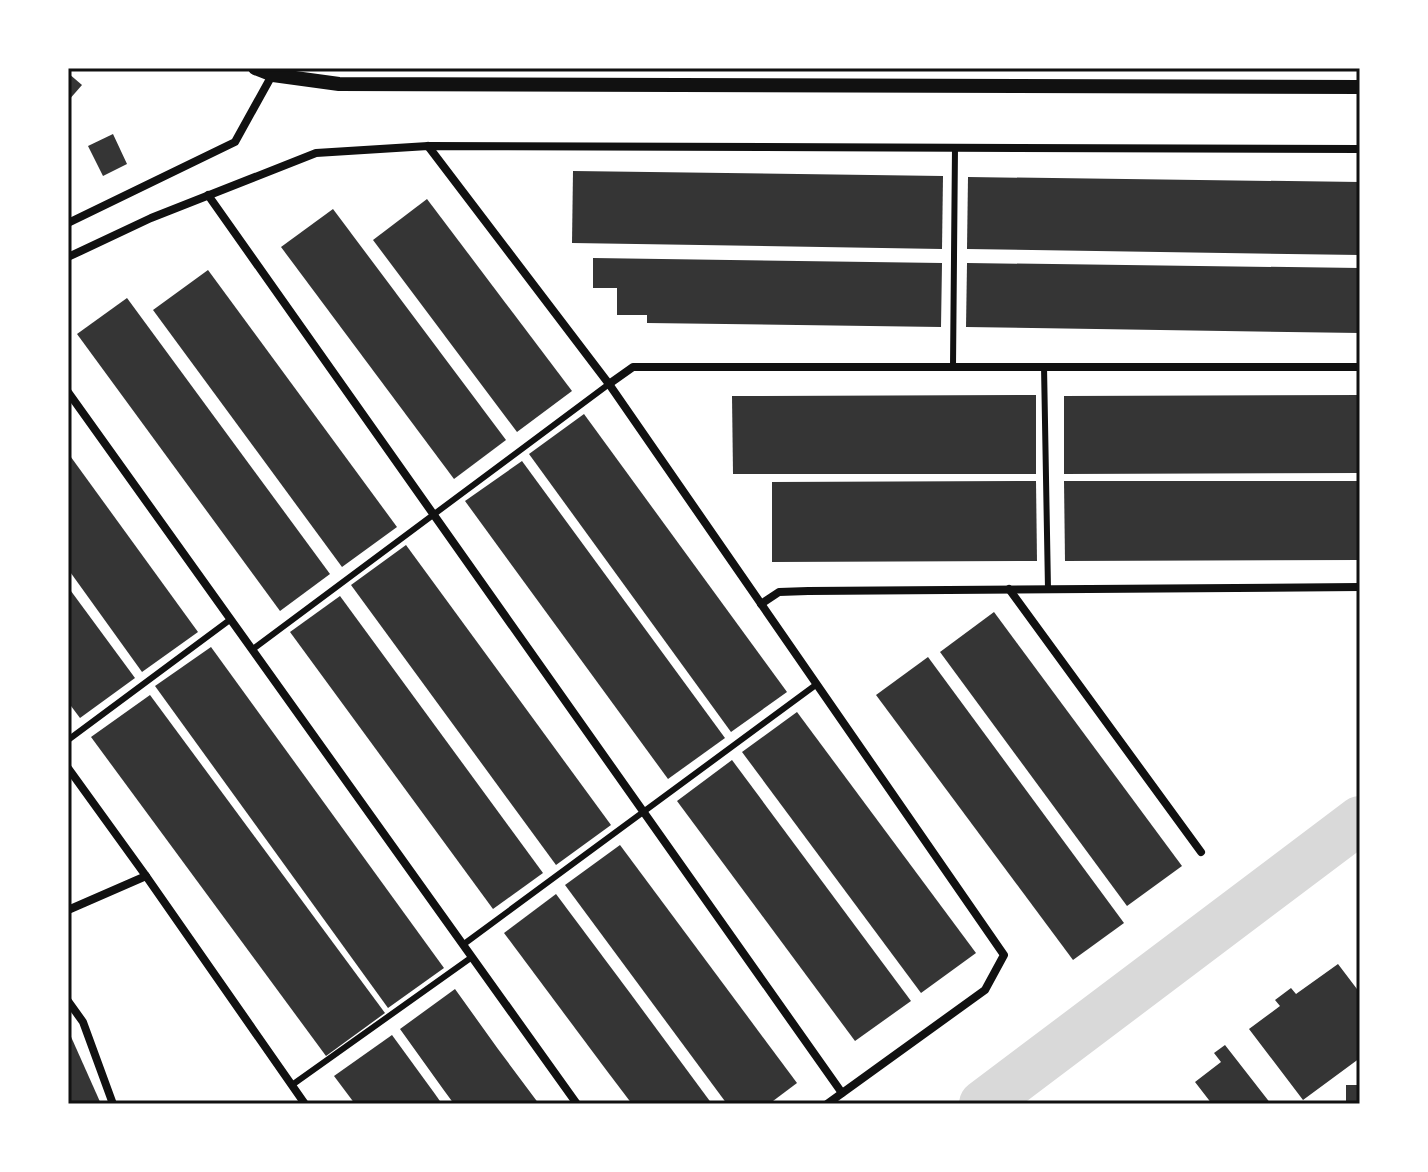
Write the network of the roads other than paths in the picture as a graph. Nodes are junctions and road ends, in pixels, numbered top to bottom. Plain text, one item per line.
1 (255, 68) edge
2 (275, 72) edge
3 (1360, 87) edge
4 (428, 146) junction
5 (955, 148) junction
6 (1360, 149) edge
7 (208, 195) junction
8 (68, 223) edge
9 (68, 257) edge
10 (953, 366) junction
11 (1044, 366) junction
12 (1360, 367) edge
13 (609, 384) junction
14 (68, 392) edge
15 (433, 515) junction
16 (1360, 587) edge
17 (1009, 589) junction
18 (1048, 589) junction
19 (761, 604) junction
20 (231, 619) junction
21 (253, 649) junction
22 (817, 684) junction
23 (68, 740) edge
24 (68, 768) edge
25 (644, 812) junction
26 (1201, 852) dead end
27 (146, 876) junction
28 (68, 910) edge
29 (464, 944) junction
30 (472, 957) junction
31 (68, 1001) edge
32 (292, 1085) junction
33 (842, 1093) junction
34 (113, 1104) edge
35 (305, 1104) edge
36 (577, 1104) edge
37 (827, 1104) edge

1 - 2 street
2 - 3 street
2 - 8 street
4 - 5 street
4 - 7 street
4 - 13 street
5 - 6 street
5 - 10 lane
7 - 9 street
7 - 15 street
10 - 11 street
10 - 13 street
11 - 12 street
11 - 18 lane
13 - 15 lane
13 - 19 street
14 - 20 street
15 - 21 lane
15 - 25 street
16 - 18 street
17 - 18 street
17 - 19 street
17 - 26 street
19 - 22 street
20 - 21 street
20 - 23 lane
21 - 29 street
22 - 25 lane
22 - 33 street
24 - 27 street
25 - 29 lane
25 - 33 street
27 - 28 street
27 - 32 street
29 - 30 street
30 - 32 lane
30 - 36 street
31 - 34 street
32 - 35 street
33 - 37 street

